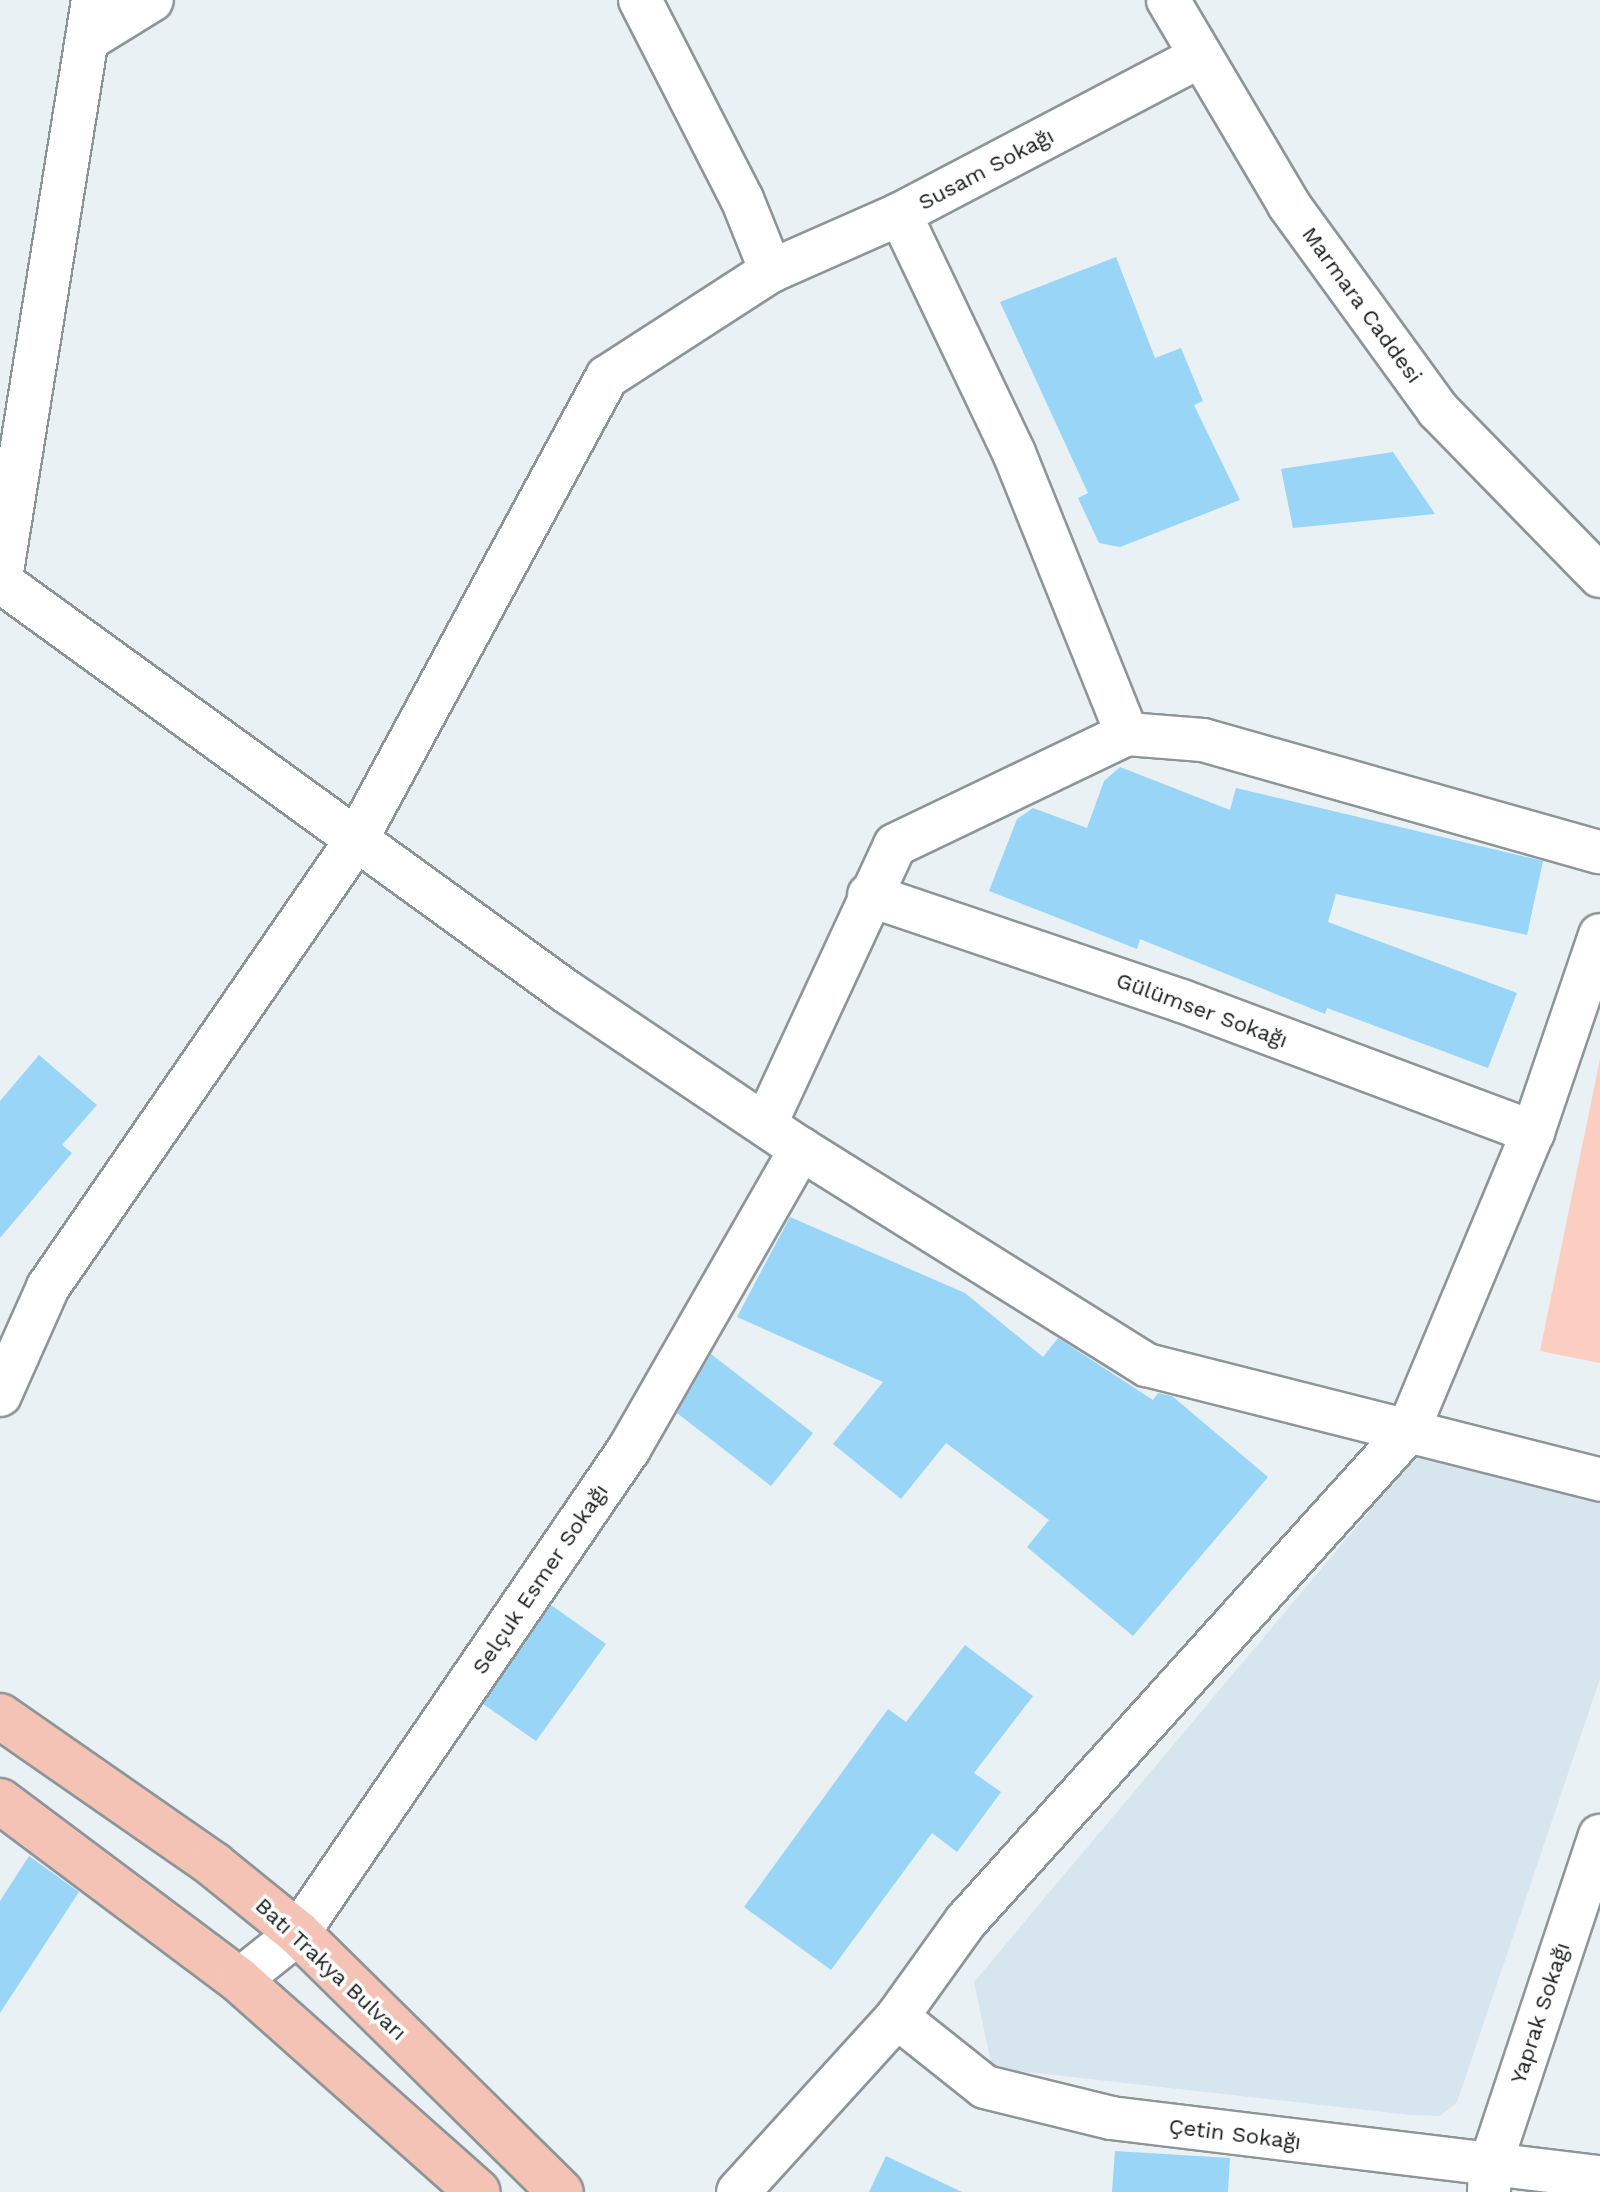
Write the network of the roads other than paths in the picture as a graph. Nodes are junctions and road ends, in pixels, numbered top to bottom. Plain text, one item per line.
1 (152, 0) edge
2 (640, 0) edge
3 (1168, 0) edge
4 (90, 20) edge
5 (1197, 58) junction
6 (900, 214) junction
7 (771, 271) junction
8 (1600, 576) edge
9 (1, 582) edge
10 (1127, 734) junction
11 (355, 842) junction
12 (1600, 852) edge
13 (869, 895) junction
14 (1600, 935) edge
15 (766, 1123) junction
16 (1533, 1132) junction
17 (801, 1149) junction
18 (5, 1367) edge
19 (1407, 1433) junction
20 (1600, 1480) edge
21 (0, 1716) edge
22 (0, 1801) edge
23 (1600, 1836) edge
24 (1592, 1879) edge
25 (298, 1933) junction
26 (239, 1980) junction
27 (897, 2017) junction
28 (1600, 2177) edge
29 (1489, 2179) edge
30 (478, 2192) edge
31 (561, 2192) edge
32 (738, 2192) edge

1 - 4 street
2 - 7 street
3 - 5 street, Marmara Caddesi
4 - 9 street
5 - 6 street, Susam Sokağı
5 - 8 street, Marmara Caddesi
6 - 7 street, Susam Sokağı
6 - 10 street
7 - 11 street, Susam Sokağı
9 - 11 street
10 - 12 street
10 - 13 street
11 - 15 street
11 - 18 street, Susam Sokağı
13 - 15 street
13 - 16 street, Gülümser Sokağı
14 - 16 street
15 - 17 street
16 - 19 street
17 - 19 street
17 - 25 street, Selçuk Esmer Sokağı
19 - 20 street
19 - 27 street
21 - 25 main road, Batı Trakya Bulvarı
22 - 26 main road
23 - 24 street, Yaprak Sokağı
24 - 29 street, Yaprak Sokağı
25 - 26 street, Selçuk Esmer Sokağı
25 - 31 main road, Batı Trakya Bulvarı
26 - 30 main road
27 - 29 street, Çetin Sokağı
27 - 32 street
28 - 29 street, Çetin Sokağı

